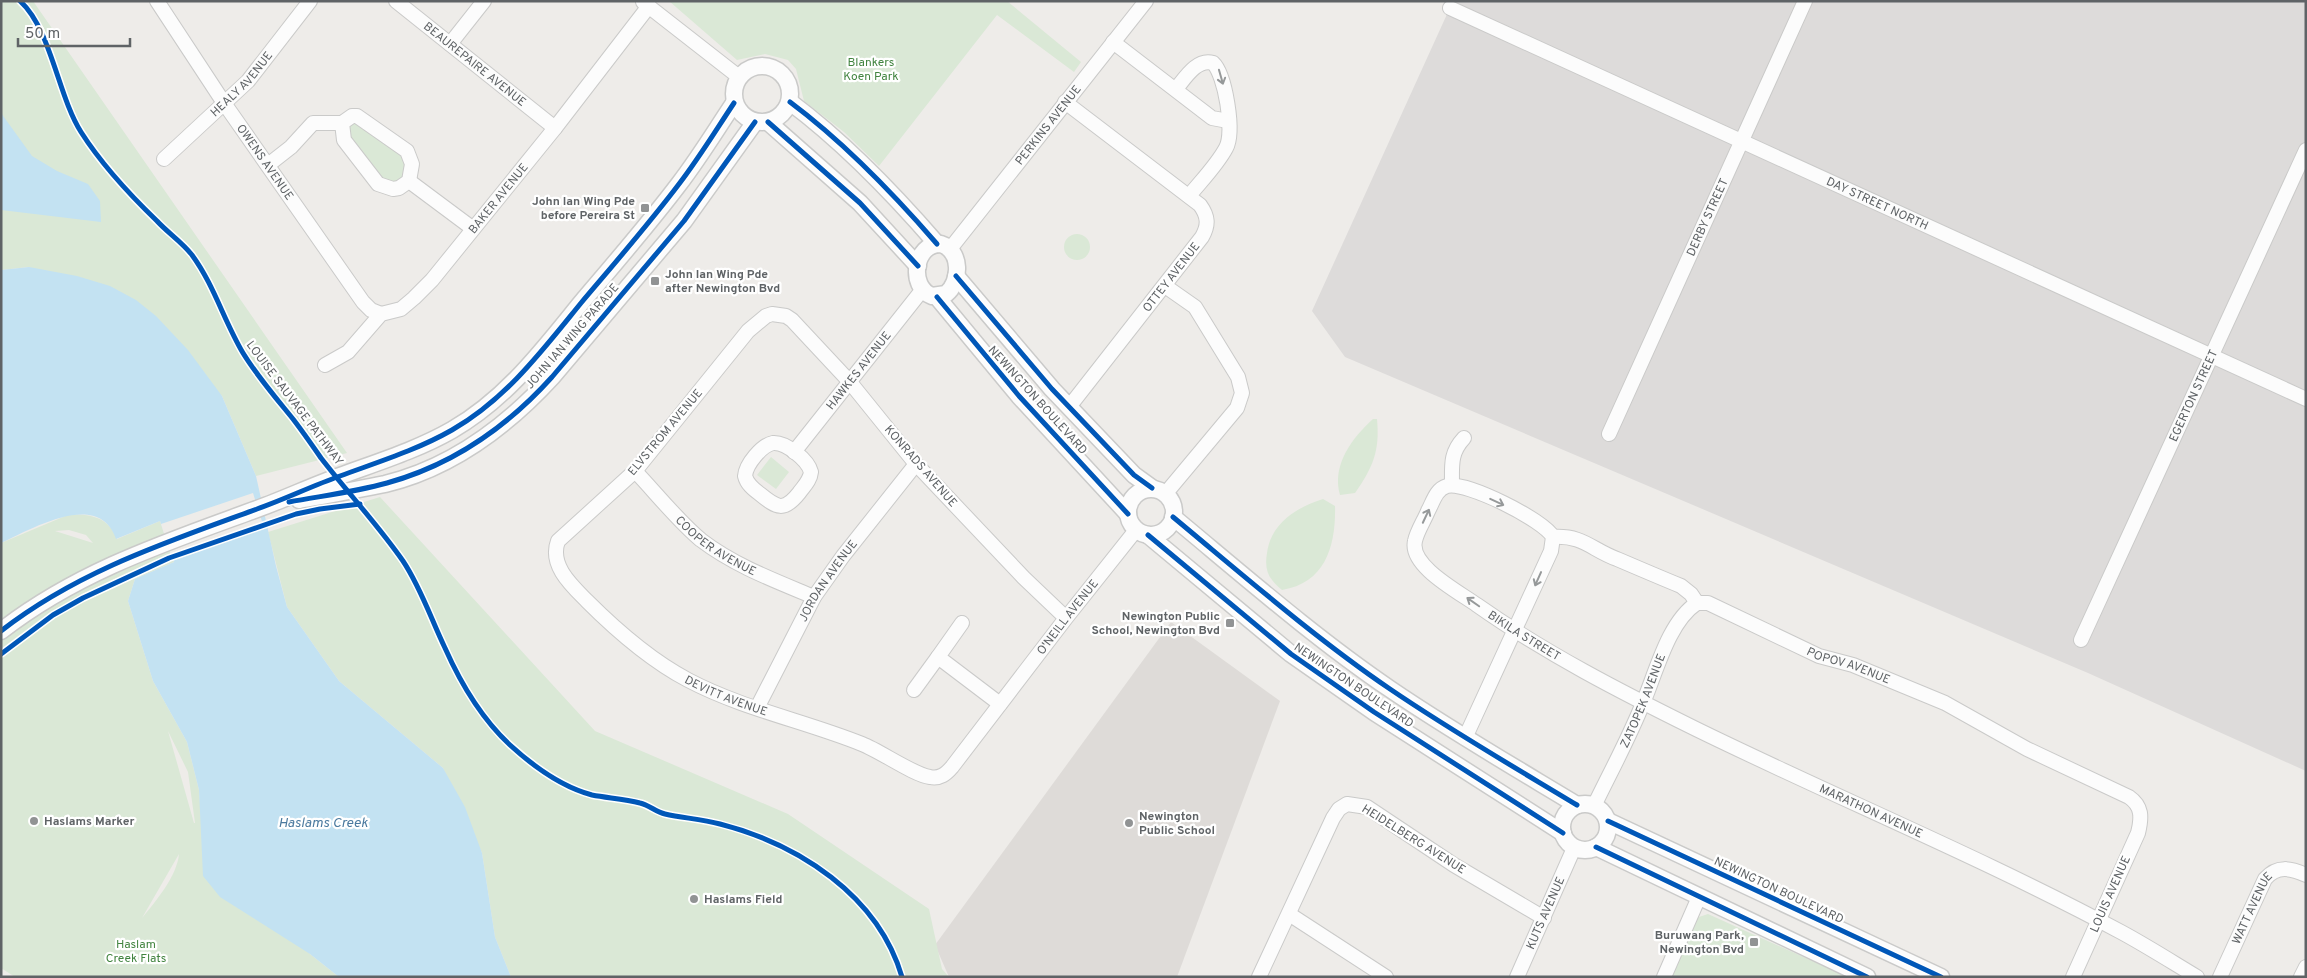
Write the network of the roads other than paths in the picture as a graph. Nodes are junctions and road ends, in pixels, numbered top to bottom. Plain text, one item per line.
1 (156, 1) edge
2 (310, 1) edge
3 (396, 1) edge
4 (484, 1) edge
5 (1146, 1) edge
6 (1805, 1) edge
7 (646, 4) edge
8 (1450, 8) dead end
9 (1113, 42) junction
10 (450, 44) junction
11 (739, 77) junction
12 (1176, 89) junction
13 (790, 102) junction
14 (1065, 102) junction
15 (224, 103) junction
16 (734, 103) junction
17 (1228, 121) junction
18 (761, 122) junction
19 (342, 124) junction
20 (555, 128) junction
21 (1740, 142) junction
22 (2306, 150) edge
23 (164, 159) dead end
24 (268, 165) junction
25 (408, 181) junction
26 (1189, 196) junction
27 (472, 228) junction
28 (944, 246) junction
29 (918, 266) junction
30 (956, 276) junction
31 (1165, 286) junction
32 (930, 293) junction
33 (381, 314) junction
34 (779, 314) joint
35 (2211, 356) junction
36 (325, 365) dead end
37 (849, 381) junction
38 (2306, 399) edge
39 (1069, 407) junction
40 (1609, 434) dead end
41 (1464, 438) dead end
42 (794, 452) junction
43 (916, 464) junction
44 (635, 471) junction
45 (1452, 485) junction
46 (1159, 491) junction
47 (260, 508) junction
48 (1128, 514) junction
49 (1173, 517) junction
50 (1142, 532) junction
51 (1552, 535) junction
52 (555, 555) joint
53 (814, 597) junction
54 (1697, 603) junction
55 (1066, 618) junction
56 (962, 623) dead end
57 (1514, 629) junction
58 (1, 631) edge
59 (2080, 640) dead end
60 (938, 656) junction
61 (914, 690) dead end
62 (1643, 703) junction
63 (1000, 704) junction
64 (756, 708) junction
65 (1466, 738) junction
66 (937, 777) joint
67 (1595, 804) junction
68 (1576, 805) junction
69 (2140, 809) joint
70 (1608, 821) junction
71 (1563, 833) junction
72 (1596, 847) junction
73 (1574, 848) junction
74 (2306, 875) edge
75 (1699, 897) junction
76 (1289, 914) junction
77 (1544, 918) junction
78 (2098, 920) junction
79 (2306, 967) edge
80 (1259, 977) edge
81 (1386, 977) edge
82 (1516, 977) edge
83 (1664, 977) edge
84 (1866, 977) edge
85 (1941, 977) edge
86 (2072, 977) edge
87 (2197, 977) edge
88 (2220, 977) edge
89 (2301, 977) edge

1 - 15 street, OWENS AVENUE
2 - 15 street, HEALY AVENUE
3 - 10 street, BEAUREPAIRE AVENUE
4 - 10 street
5 - 9 street, PERKINS AVENUE
6 - 21 street, DERBY STREET
7 - 11 street
7 - 20 street, BAKER AVENUE
8 - 21 street, DAY STREET NORTH
9 - 12 street
9 - 14 street, PERKINS AVENUE
10 - 20 street, BEAUREPAIRE AVENUE
11 - 13 street
11 - 16 street
12 - 17 street
12 -> 17 street
13 - 18 street
13 - 28 street
14 - 26 street, OTTEY AVENUE
14 - 28 street, PERKINS AVENUE
15 - 23 street, HEALY AVENUE
15 - 24 street, OWENS AVENUE
16 - 18 street
16 - 47 street, JOHN IAN WING PARADE
17 - 26 street
18 - 29 street
18 - 47 street, JOHN IAN WING PARADE
19 - 24 street
19 - 25 street
19 - 25 street
20 - 27 street, BAKER AVENUE
21 - 35 street, DAY STREET NORTH
21 - 40 street, DERBY STREET
22 - 35 street, EGERTON STREET
24 - 33 street, OWENS AVENUE
25 - 27 street
26 - 31 street, OTTEY AVENUE
27 - 33 street, BAKER AVENUE
28 - 29 street
28 - 30 street
29 - 32 street
30 - 32 street
30 - 39 street, NEWINGTON BOULEVARD
31 - 39 street, OTTEY AVENUE
31 - 46 street
32 - 37 street, HAWKES AVENUE
32 - 48 street, NEWINGTON BOULEVARD
33 - 36 street
34 - 37 street, KONRADS AVENUE
34 - 44 street, ELVSTROM AVENUE
35 - 38 street, DAY STREET NORTH
35 - 59 street, EGERTON STREET
37 - 42 street, HAWKES AVENUE
37 - 43 street, KONRADS AVENUE
39 - 46 street, NEWINGTON BOULEVARD
41 - 45 street
42 - 42 street
43 - 53 street, JORDAN AVENUE
43 - 55 street, KONRADS AVENUE
44 - 52 street, ELVSTROM AVENUE
44 - 53 street, COOPER AVENUE
45 -> 51 street
57 -> 45 street, BIKILA STREET
46 - 48 street
46 - 49 street
47 - 58 street, JOHN IAN WING PARADE
48 - 50 street
49 - 50 street
49 - 65 street, NEWINGTON BOULEVARD
50 - 55 street, O'NEILL AVENUE
50 - 71 street, NEWINGTON BOULEVARD
51 - 54 street
51 -> 57 street
52 - 64 street, DEVITT AVENUE
53 - 64 street, JORDAN AVENUE
54 - 62 street, ZATOPEK AVENUE
54 - 69 street, POPOV AVENUE
55 - 63 street, O'NEILL AVENUE
56 - 60 street
57 - 62 street, BIKILA STREET
57 - 65 street
60 - 61 street
60 - 63 street
62 - 67 street, ZATOPEK AVENUE
62 - 78 street, MARATHON AVENUE
63 - 66 street, O'NEILL AVENUE
64 - 66 street, DEVITT AVENUE
65 - 68 street, NEWINGTON BOULEVARD
67 - 68 street
67 - 70 street
68 - 71 street
69 - 78 street, LOUIS AVENUE
70 - 72 street
70 - 85 street, NEWINGTON BOULEVARD
71 - 73 street
72 - 73 street
72 - 75 street
73 - 77 street, KUTS AVENUE
74 - 88 street, WATT AVENUE
75 - 83 street
75 - 84 street
76 - 77 street, HEIDELBERG AVENUE
76 - 80 street, HEIDELBERG AVENUE
76 - 81 street
77 - 82 street, KUTS AVENUE
78 - 86 street, LOUIS AVENUE
78 - 87 street, MARATHON AVENUE
79 - 89 street

